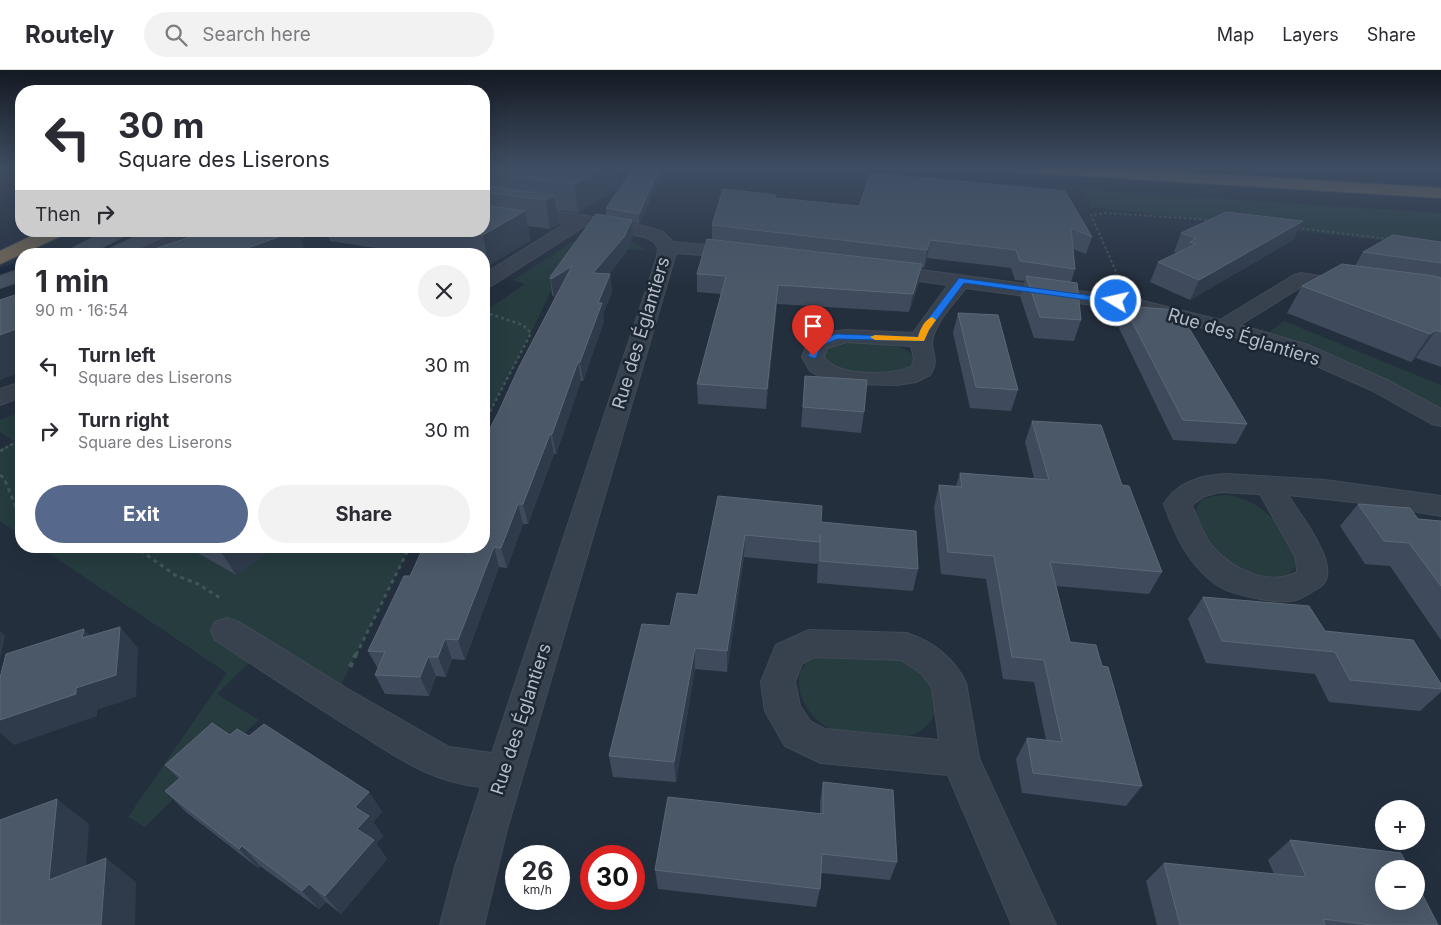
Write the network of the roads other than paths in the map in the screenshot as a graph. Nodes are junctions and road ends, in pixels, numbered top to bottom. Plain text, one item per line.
1 (490, 208) edge
2 (582, 220) junction
3 (531, 234) dead end
4 (44, 237) edge
5 (108, 237) edge
6 (150, 237) edge
7 (169, 237) edge
8 (285, 237) edge
9 (554, 238) junction
10 (21, 248) edge
11 (87, 248) edge
12 (125, 248) edge
13 (136, 248) edge
14 (255, 248) edge
15 (667, 248) junction
16 (15, 251) edge
17 (755, 255) edge
18 (0, 258) edge
19 (864, 268) edge
20 (15, 277) edge
21 (490, 278) edge
22 (962, 280) junction
23 (0, 282) edge
24 (15, 286) edge
25 (1366, 288) edge
26 (0, 291) edge
27 (1223, 327) junction
28 (921, 340) dead end
29 (15, 392) edge
30 (0, 398) edge
31 (1441, 419) edge
32 (1268, 485) junction
33 (1441, 506) edge
34 (227, 631) road end
35 (960, 759) junction
36 (505, 772) junction
37 (462, 925) edge
38 (1034, 925) edge

1 - 2 street
2 - 9 street
2 - 15 street
3 - 9 street
4 - 10 highway
5 - 11 street
6 - 12 street
7 - 13 street
8 - 14 street
9 - 21 street
15 - 17 street, Rue des Églantiers
15 - 36 street, Rue des Églantiers
16 - 18 highway
19 - 22 street, Rue des Églantiers
20 - 23 street
22 - 27 street, Rue des Églantiers
22 - 28 street
24 - 26 street
25 - 27 street
27 - 31 street, Rue des Églantiers
29 - 30 street
32 - 32 street
32 - 33 street
34 - 36 street
35 - 35 street
35 - 38 street
36 - 37 street, Rue des Églantiers

